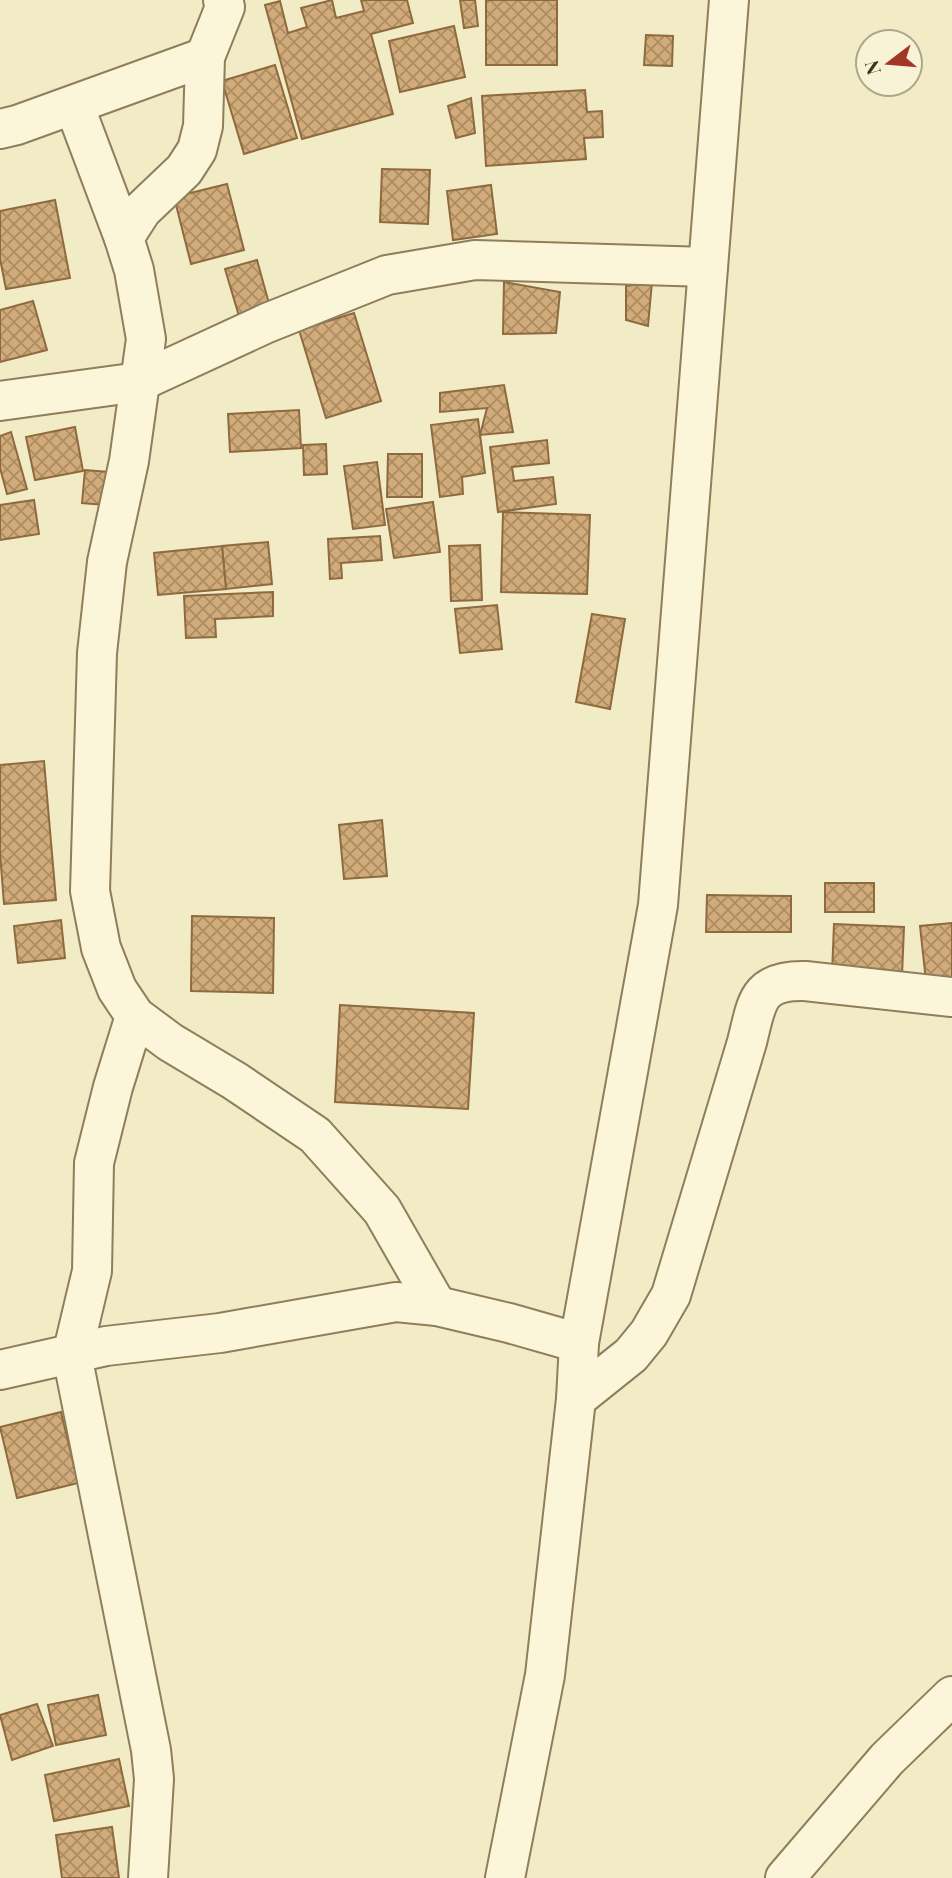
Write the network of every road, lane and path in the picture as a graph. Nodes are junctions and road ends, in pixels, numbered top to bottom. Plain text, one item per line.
1 (729, 0) edge
2 (230, 3) edge
3 (205, 57) junction
4 (74, 105) junction
5 (0, 129) edge
6 (124, 238) junction
7 (708, 267) junction
8 (139, 382) junction
9 (0, 401) edge
10 (952, 997) edge
11 (135, 1016) junction
12 (437, 1306) junction
13 (579, 1343) junction
14 (72, 1354) junction
15 (0, 1370) edge
16 (576, 1399) junction
17 (952, 1696) edge
18 (148, 1878) edge
19 (505, 1878) edge
20 (785, 1878) edge

1 - 7 street
2 - 3 street
3 - 4 street
3 - 6 street
4 - 5 street
4 - 6 street
6 - 8 street
7 - 8 street
7 - 13 street
8 - 9 street
8 - 11 street
10 - 16 street
11 - 12 street
11 - 14 street
12 - 13 street
12 - 14 street
13 - 16 street
14 - 15 street
14 - 18 street
16 - 19 street
17 - 20 street

